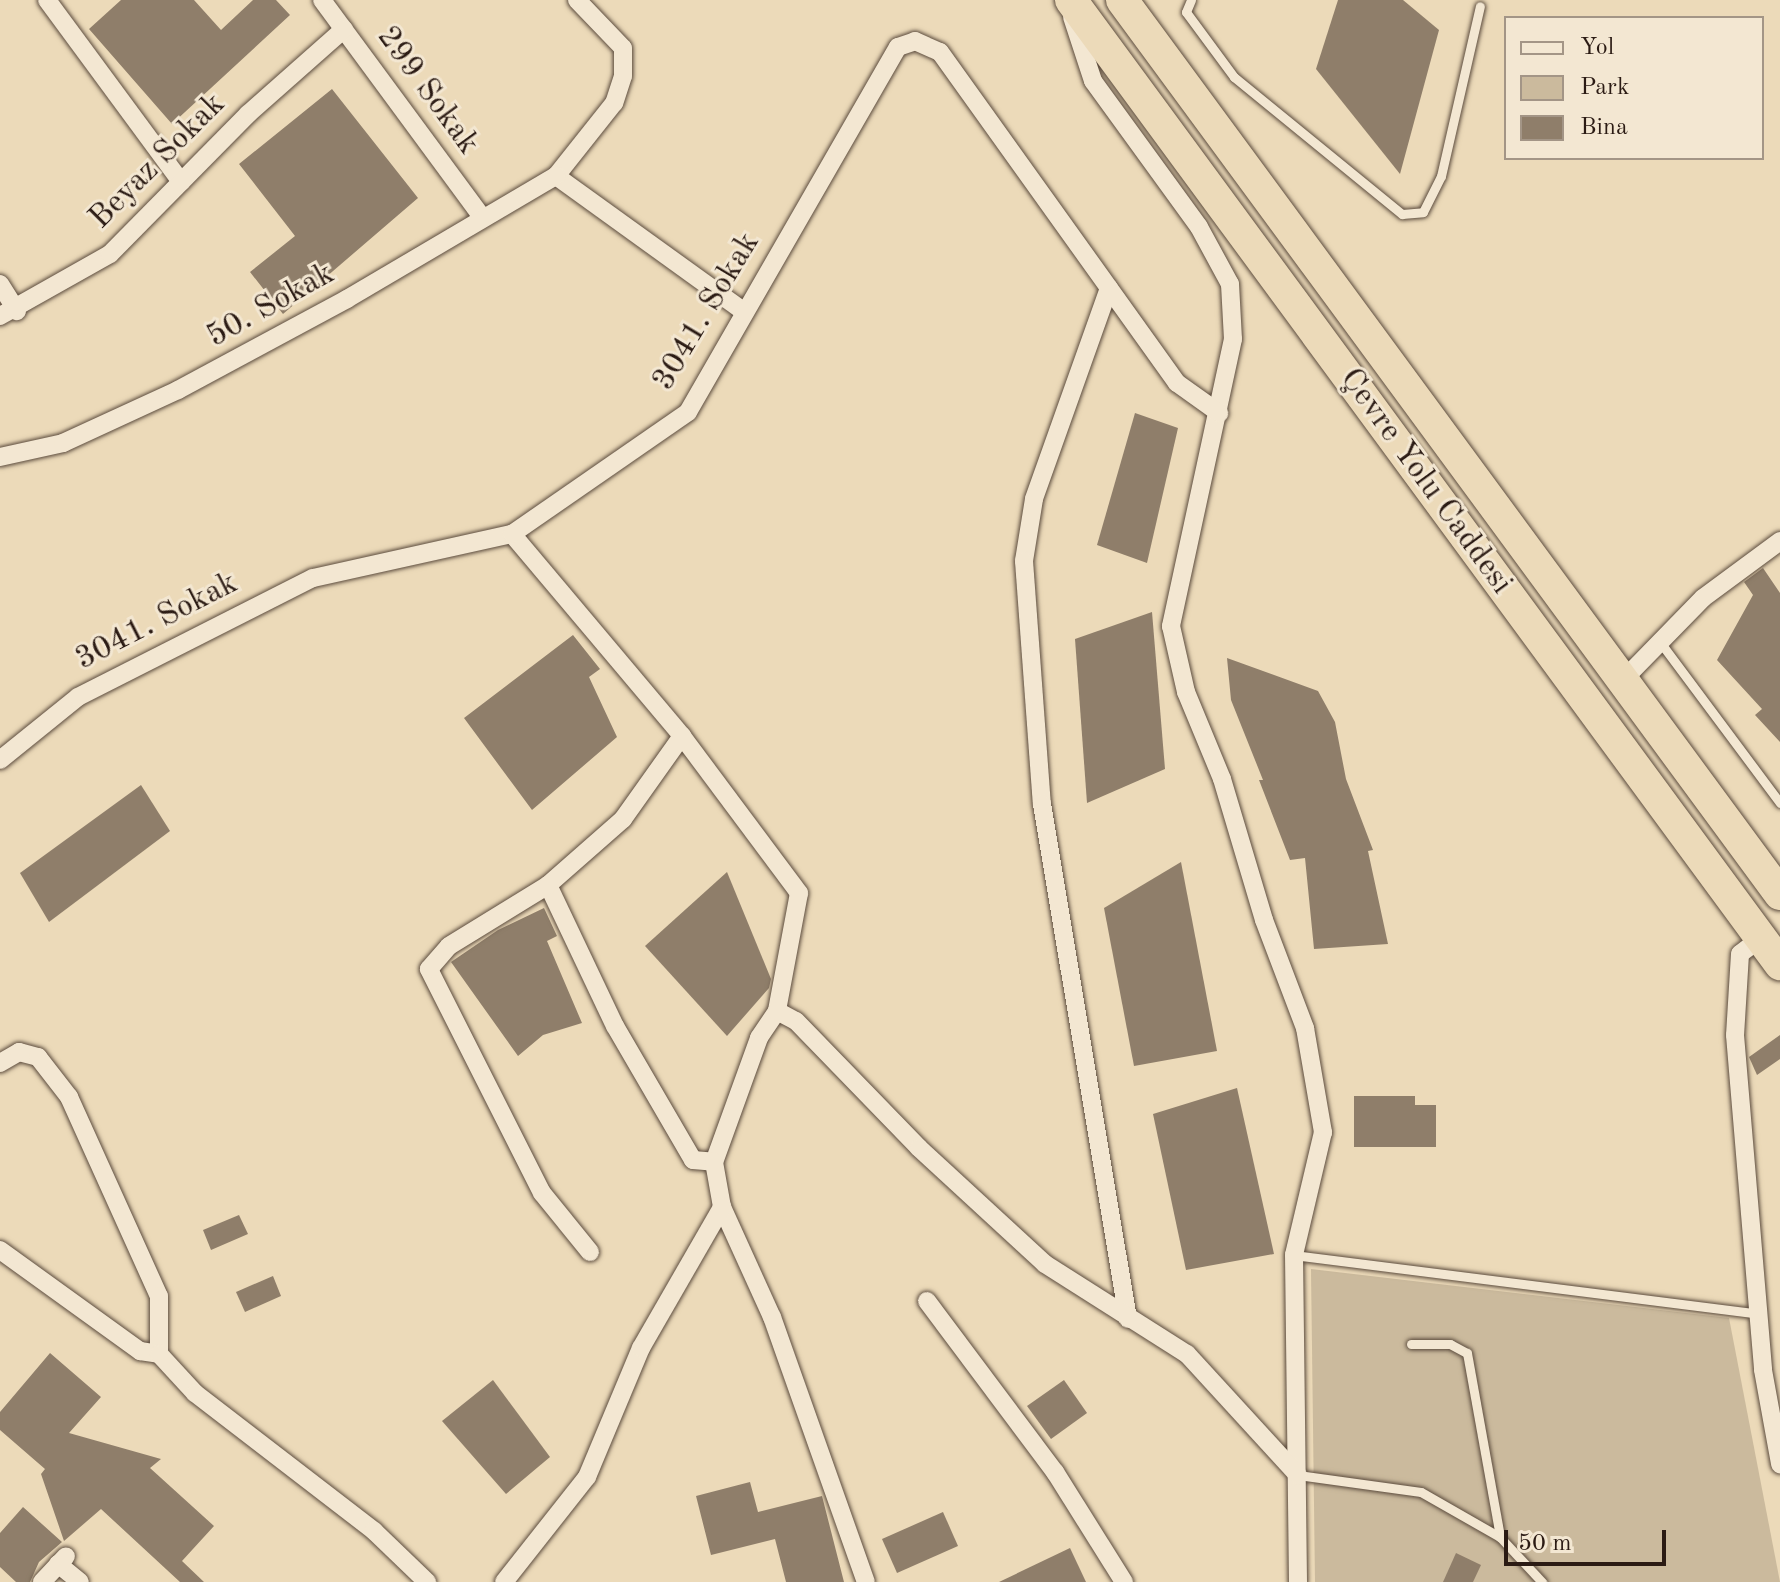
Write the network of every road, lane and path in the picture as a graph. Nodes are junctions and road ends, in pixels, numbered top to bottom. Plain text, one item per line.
1 (47, 0) edge
2 (322, 0) edge
3 (577, 0) edge
4 (1069, 0) edge
5 (1122, 0) edge
6 (1191, 0) edge
7 (1480, 6) dead end
8 (344, 29) junction
9 (556, 176) junction
10 (181, 182) junction
11 (483, 218) junction
12 (0, 284) edge
13 (1109, 288) junction
14 (743, 311) junction
15 (8, 313) edge
16 (1219, 413) junction
17 (0, 457) edge
18 (512, 534) junction
19 (1780, 541) edge
20 (1660, 642) junction
21 (1624, 679) junction
22 (682, 736) junction
23 (0, 760) edge
24 (1780, 803) edge
25 (548, 885) junction
26 (1780, 894) edge
27 (1761, 938) junction
28 (1780, 964) edge
29 (777, 1011) junction
30 (0, 1063) edge
31 (714, 1162) junction
32 (722, 1207) junction
33 (0, 1250) edge
34 (590, 1252) dead end
35 (1294, 1255) junction
36 (927, 1301) dead end
37 (1758, 1314) junction
38 (1128, 1319) junction
39 (1411, 1344) dead end
40 (159, 1354) junction
41 (1772, 1368) edge
42 (1780, 1464) edge
43 (1298, 1475) junction
44 (1500, 1537) junction
45 (42, 1582) edge
46 (80, 1582) edge
47 (427, 1582) edge
48 (504, 1582) edge
49 (866, 1582) edge
50 (1124, 1582) edge
51 (1298, 1582) edge
52 (1542, 1582) edge

1 - 10 street
2 - 8 street, 299 Sokak
3 - 9 street
4 - 16 street
4 - 27 highway, Çevre Yolu Caddesi
5 - 21 highway, Çevre Yolu Caddesi
6 - 7 lane
8 - 10 street, Beyaz Sokak
8 - 11 street, 299 Sokak
9 - 11 street, 50. Sokak
9 - 14 street
10 - 15 street, Beyaz Sokak
11 - 17 street, 50. Sokak
12 - 15 street
13 - 14 street, 3041. Sokak
13 - 16 street, 3041. Sokak
13 - 38 street
14 - 18 street, 3041. Sokak
16 - 35 street
18 - 22 street
18 - 23 street, 3041. Sokak
19 - 20 street
20 - 21 street
20 - 24 lane
21 - 26 highway, Çevre Yolu Caddesi
22 - 25 street
22 - 29 street
25 - 31 street
25 - 34 street
27 - 28 highway, Çevre Yolu Caddesi
27 - 37 street
29 - 31 street
29 - 38 street
30 - 40 street
31 - 32 street
32 - 48 street
32 - 49 street
33 - 40 street
35 - 37 lane
35 - 43 street
36 - 50 street
37 - 41 street
38 - 43 street
39 - 44 lane
40 - 47 street
41 - 42 street
43 - 44 lane
43 - 51 street
44 - 52 lane
45 - 46 street

